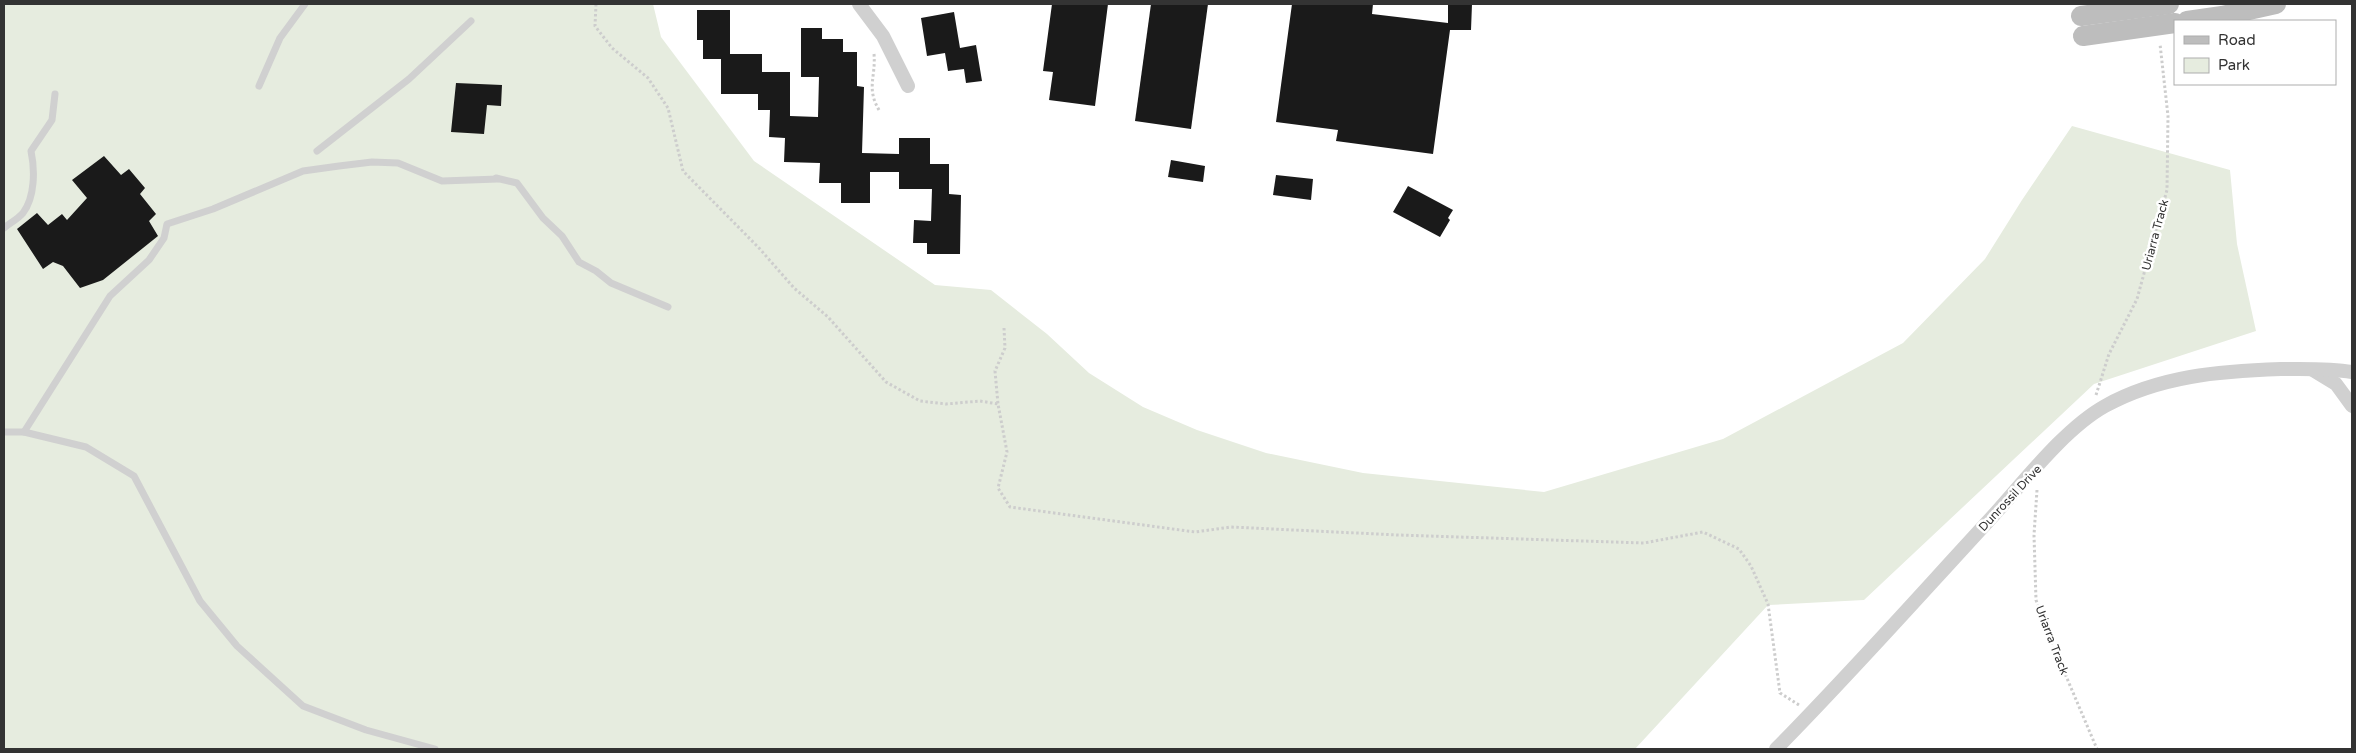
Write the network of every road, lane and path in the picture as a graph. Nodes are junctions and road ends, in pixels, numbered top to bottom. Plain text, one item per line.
1 (305, 4) edge
2 (596, 4) edge
3 (859, 4) edge
4 (2168, 4) edge
5 (2276, 4) edge
6 (2194, 20) edge
7 (471, 21) dead end
8 (2174, 23) edge
9 (2160, 44) dead end
10 (872, 46) dead end
11 (259, 86) dead end
12 (908, 86) dead end
13 (55, 94) dead end
14 (879, 110) dead end
15 (317, 151) dead end
16 (4, 228) edge
17 (668, 306) dead end
18 (1004, 328) dead end
19 (2310, 369) junction
20 (2352, 372) edge
21 (998, 404) junction
22 (2352, 406) edge
23 (2090, 416) junction
24 (4, 432) edge
25 (24, 432) junction
26 (2039, 466) junction
27 (1812, 713) junction
28 (435, 749) edge
29 (1776, 749) edge
30 (2097, 749) edge

1 - 11 lane
2 - 21 path
3 - 12 street
4 - 8 street
5 - 6 street
7 - 15 lane
9 - 23 path, Uriarra Track
10 - 14 path
13 - 16 lane
17 - 25 lane
18 - 21 path
19 - 20 street, Dunrossil Drive
19 - 22 street
19 - 23 street, Dunrossil Drive
21 - 27 path
23 - 26 street, Dunrossil Drive
24 - 25 lane
25 - 28 lane
26 - 27 street, Dunrossil Drive
26 - 30 path, Uriarra Track
27 - 29 street, Dunrossil Drive

